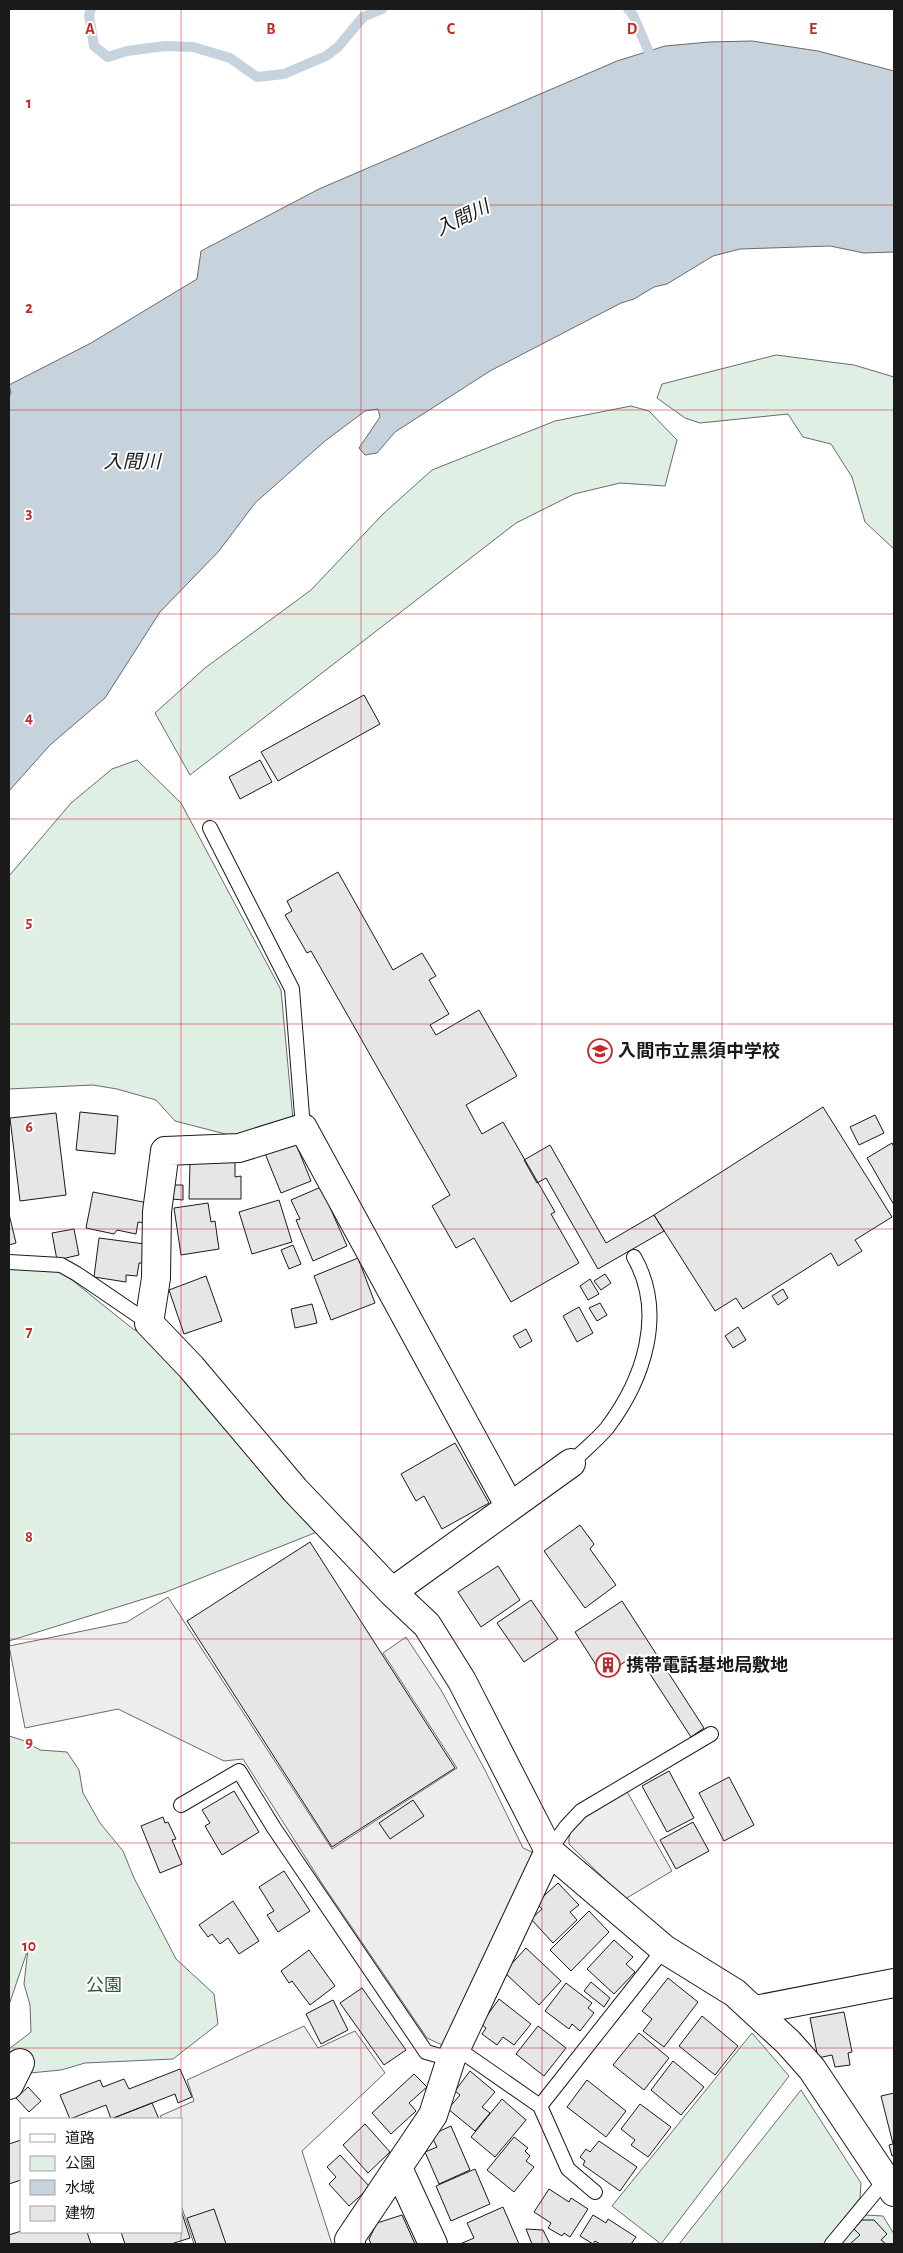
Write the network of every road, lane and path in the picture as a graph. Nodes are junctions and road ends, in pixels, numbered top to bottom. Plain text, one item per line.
1 (210, 828) dead end
2 (303, 1128) junction
3 (634, 1257) dead end
4 (9, 1262) edge
5 (148, 1323) junction
6 (571, 1463) joint
7 (510, 1507) junction
8 (392, 1592) junction
9 (711, 1734) dead end
10 (181, 1805) dead end
11 (549, 1851) junction
12 (664, 1949) junction
13 (894, 1983) edge
14 (755, 2010) junction
15 (454, 2054) junction
16 (540, 2106) junction
17 (398, 2168) junction
18 (890, 2186) edge
19 (594, 2192) dead end
20 (351, 2244) edge
21 (433, 2244) edge
22 (832, 2244) edge

1 - 2 lane
2 - 5 street
2 - 7 street
3 - 6 lane
4 - 5 lane
5 - 8 street
6 - 7 street
7 - 8 street
8 - 11 street
9 - 11 lane
10 - 15 lane
11 - 12 street
11 - 15 street
12 - 14 street
12 - 16 lane
13 - 14 street
14 - 18 street
15 - 16 lane
15 - 17 street
16 - 19 lane
17 - 20 street
17 - 21 street
18 - 22 lane

